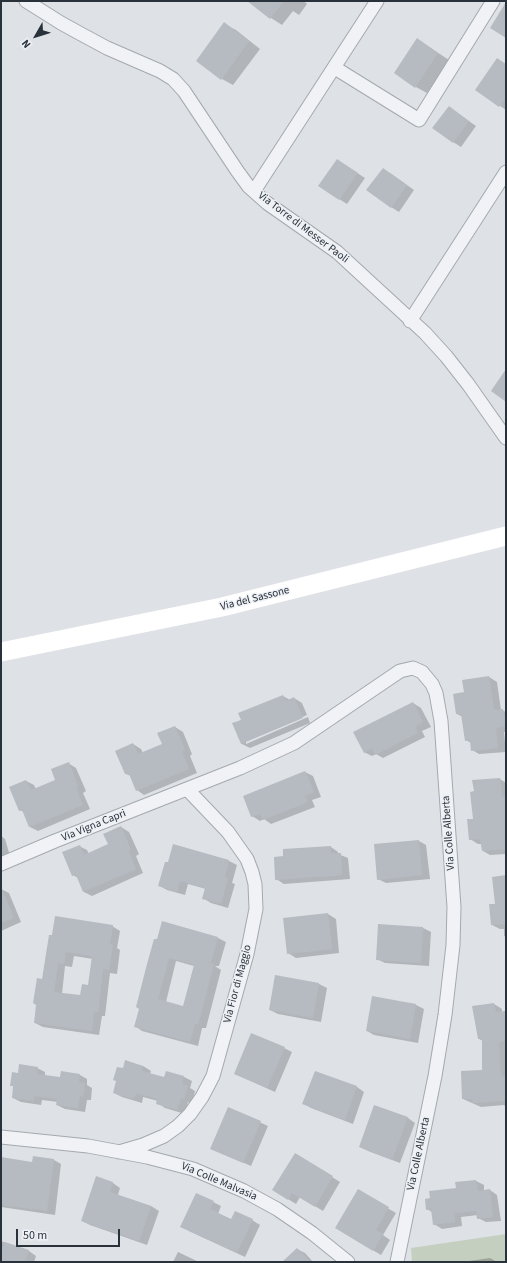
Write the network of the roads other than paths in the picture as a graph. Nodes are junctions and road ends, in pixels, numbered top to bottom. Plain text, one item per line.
1 (26, 1) edge
2 (377, 1) edge
3 (493, 1) edge
4 (335, 68) junction
5 (506, 172) edge
6 (254, 191) junction
7 (410, 321) junction
8 (506, 438) edge
9 (506, 536) edge
10 (1, 652) edge
11 (187, 789) junction
12 (1, 864) edge
13 (1, 1137) edge
14 (119, 1152) junction
15 (348, 1262) edge
16 (397, 1262) edge

1 - 6 street, Via Torre di Messer Paoli
2 - 4 street
3 - 4 street
4 - 6 street
5 - 7 street
6 - 7 street, Via Torre di Messer Paoli
7 - 8 street, Via Torre di Messer Paoli
9 - 10 main road, Via del Sassone
11 - 12 street, Via Vigna Capri
11 - 14 street, Via Fior di Maggio
11 - 16 street, Via Colle Alberta
13 - 14 street, Via Colle Malvasia
14 - 15 street, Via Colle Malvasia

